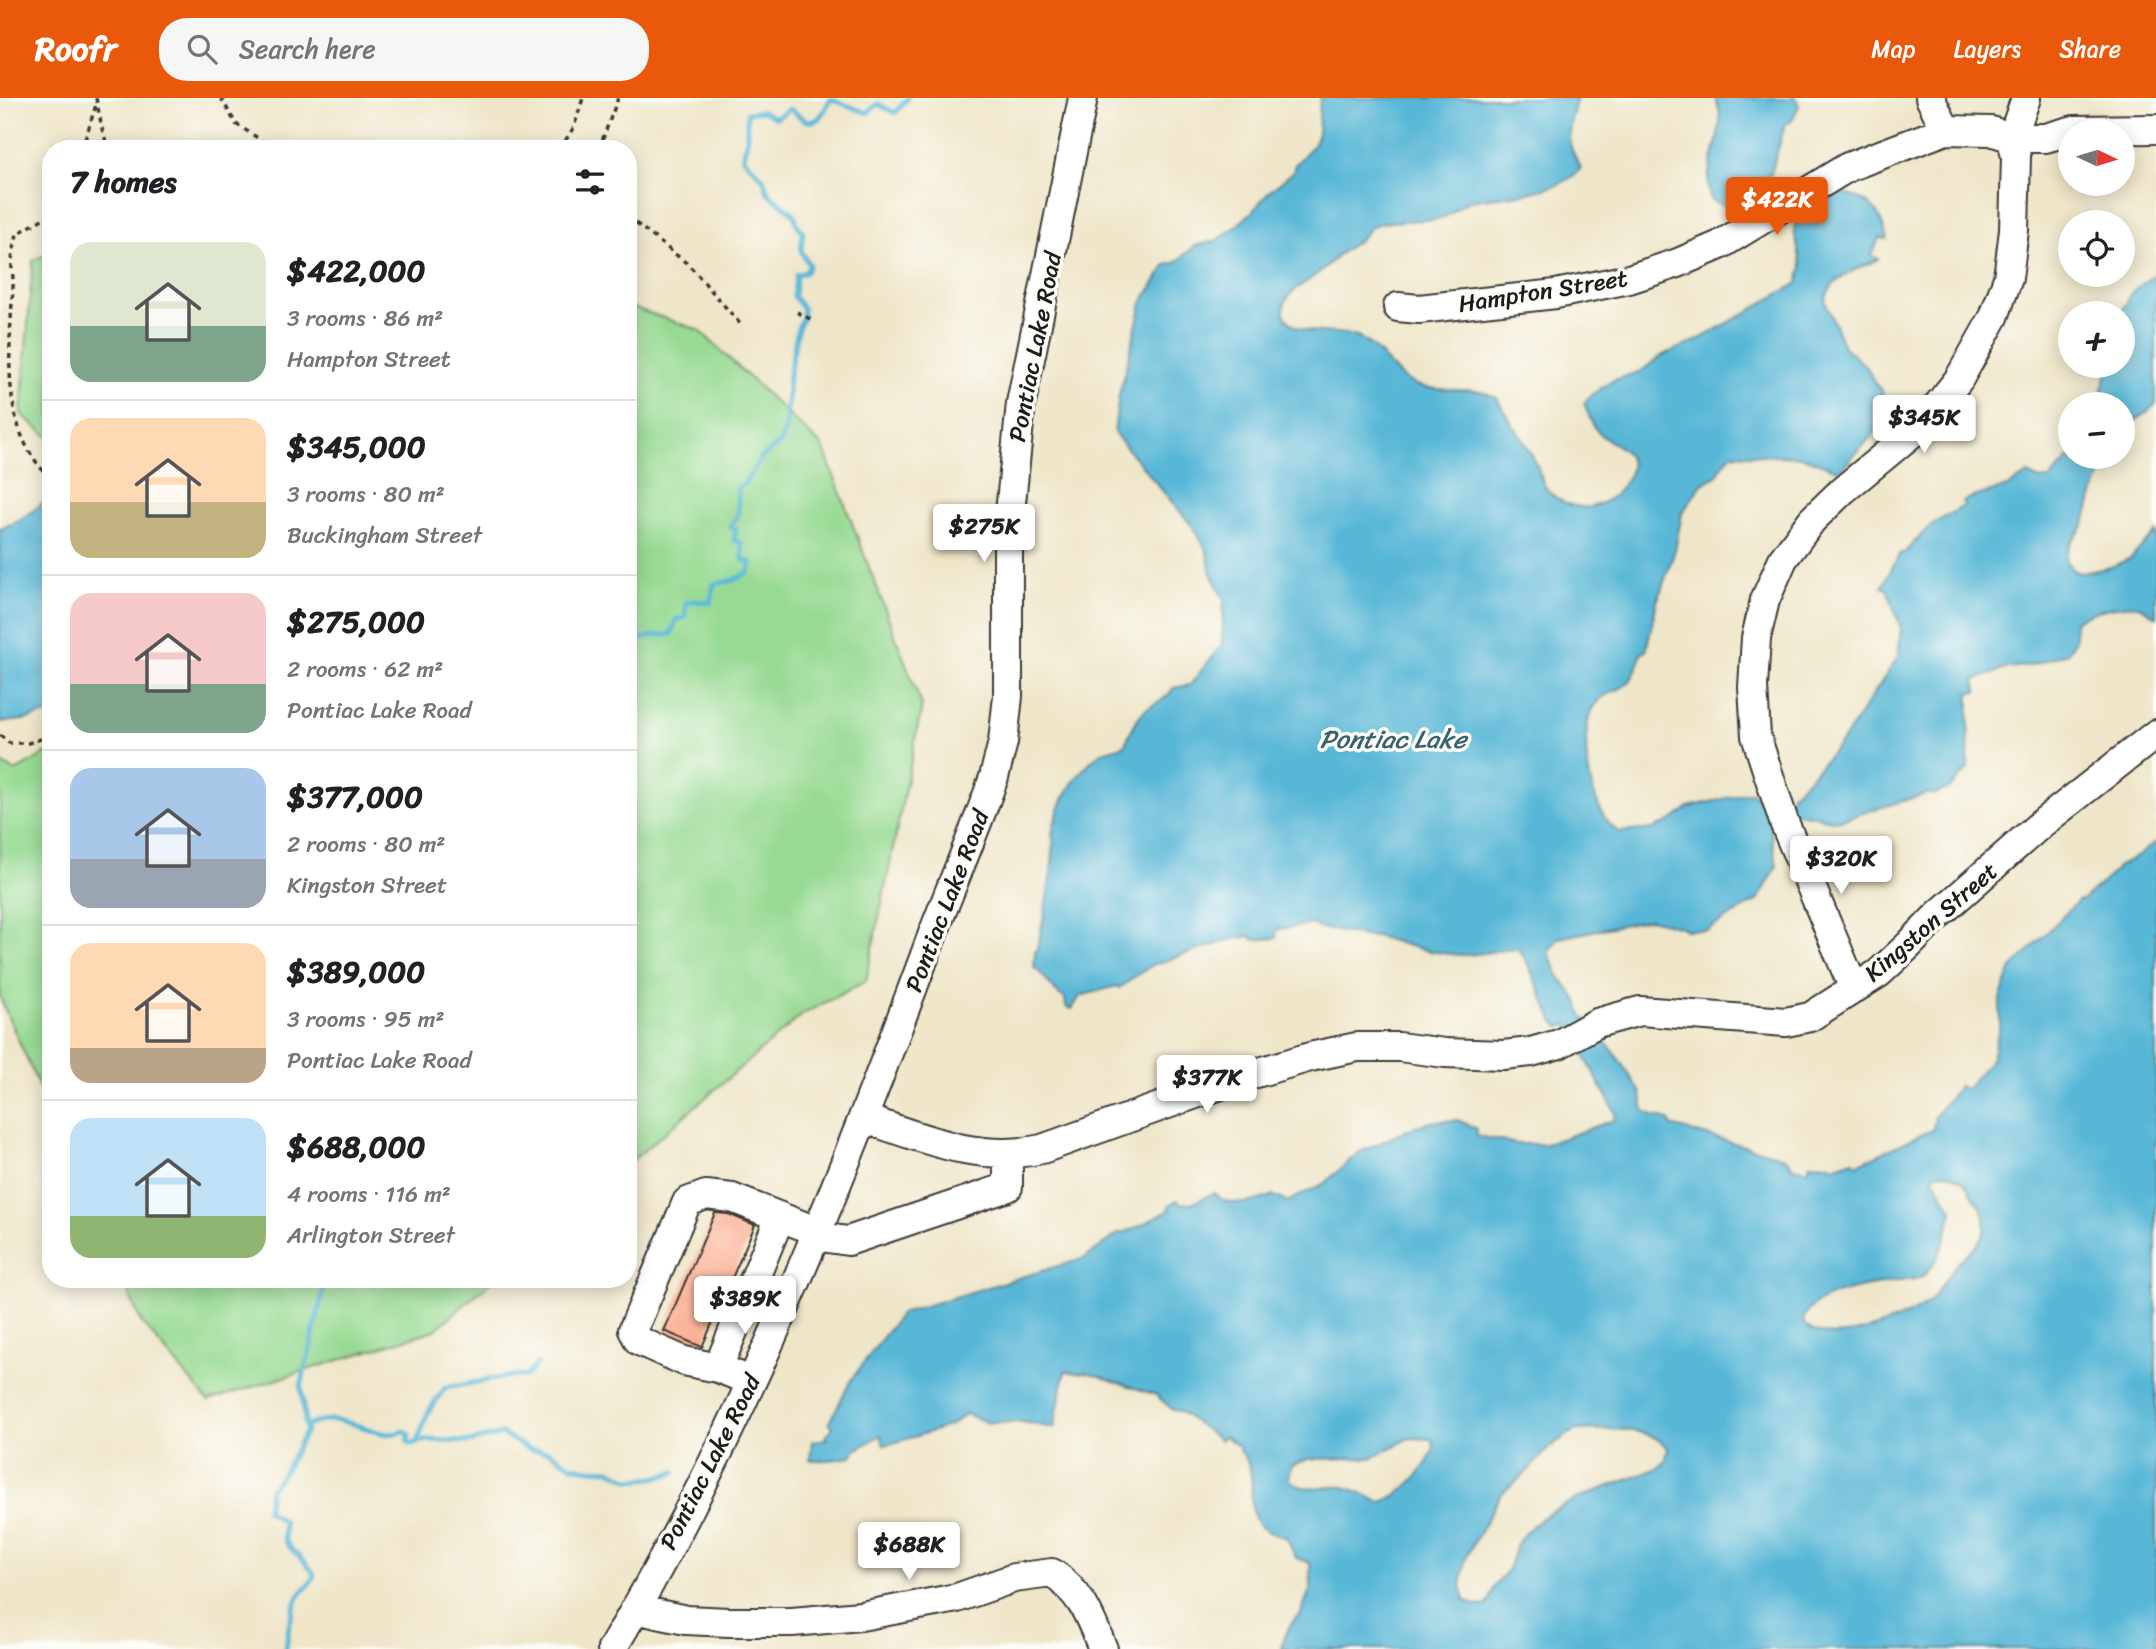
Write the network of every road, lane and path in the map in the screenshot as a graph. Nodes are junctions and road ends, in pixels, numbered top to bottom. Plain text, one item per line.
1 (221, 98) edge
2 (583, 98) edge
3 (618, 98) edge
4 (1083, 98) edge
5 (1930, 98) edge
6 (2026, 98) edge
7 (96, 101) edge
8 (2156, 129) edge
9 (1946, 130) junction
10 (2012, 138) junction
11 (85, 140) edge
12 (107, 140) edge
13 (261, 140) edge
14 (566, 140) edge
15 (603, 140) edge
16 (42, 219) edge
17 (637, 224) edge
18 (1398, 307) dead end
19 (797, 312) dead end
20 (812, 320) dead end
21 (742, 326) dead end
22 (42, 471) edge
23 (2156, 734) edge
24 (0, 735) edge
25 (42, 739) edge
26 (1854, 989) junction
27 (863, 1118) junction
28 (1008, 1154) junction
29 (780, 1217) junction
30 (815, 1234) junction
31 (718, 1368) junction
32 (751, 1381) junction
33 (635, 1609) junction
34 (612, 1649) edge
35 (1103, 1649) edge

1 - 13 path
2 - 14 path
3 - 15 path
4 - 27 street, Pontiac Lake Road
5 - 9 street
6 - 10 street
7 - 11 path
7 - 12 path
8 - 10 street, Hampton Street
9 - 10 street, Hampton Street
9 - 18 street, Hampton Street
10 - 26 street
16 - 22 path
17 - 21 path
19 - 20 path
23 - 26 street, Kingston Street
24 - 25 path
26 - 28 street, Kingston Street
27 - 28 street, Kingston Street
27 - 30 street, Pontiac Lake Road
28 - 30 street
29 - 30 street
29 - 31 street
29 - 31 street
30 - 32 street, Pontiac Lake Road
31 - 32 street
32 - 33 street, Pontiac Lake Road
33 - 34 street, Pontiac Lake Road
33 - 35 street

